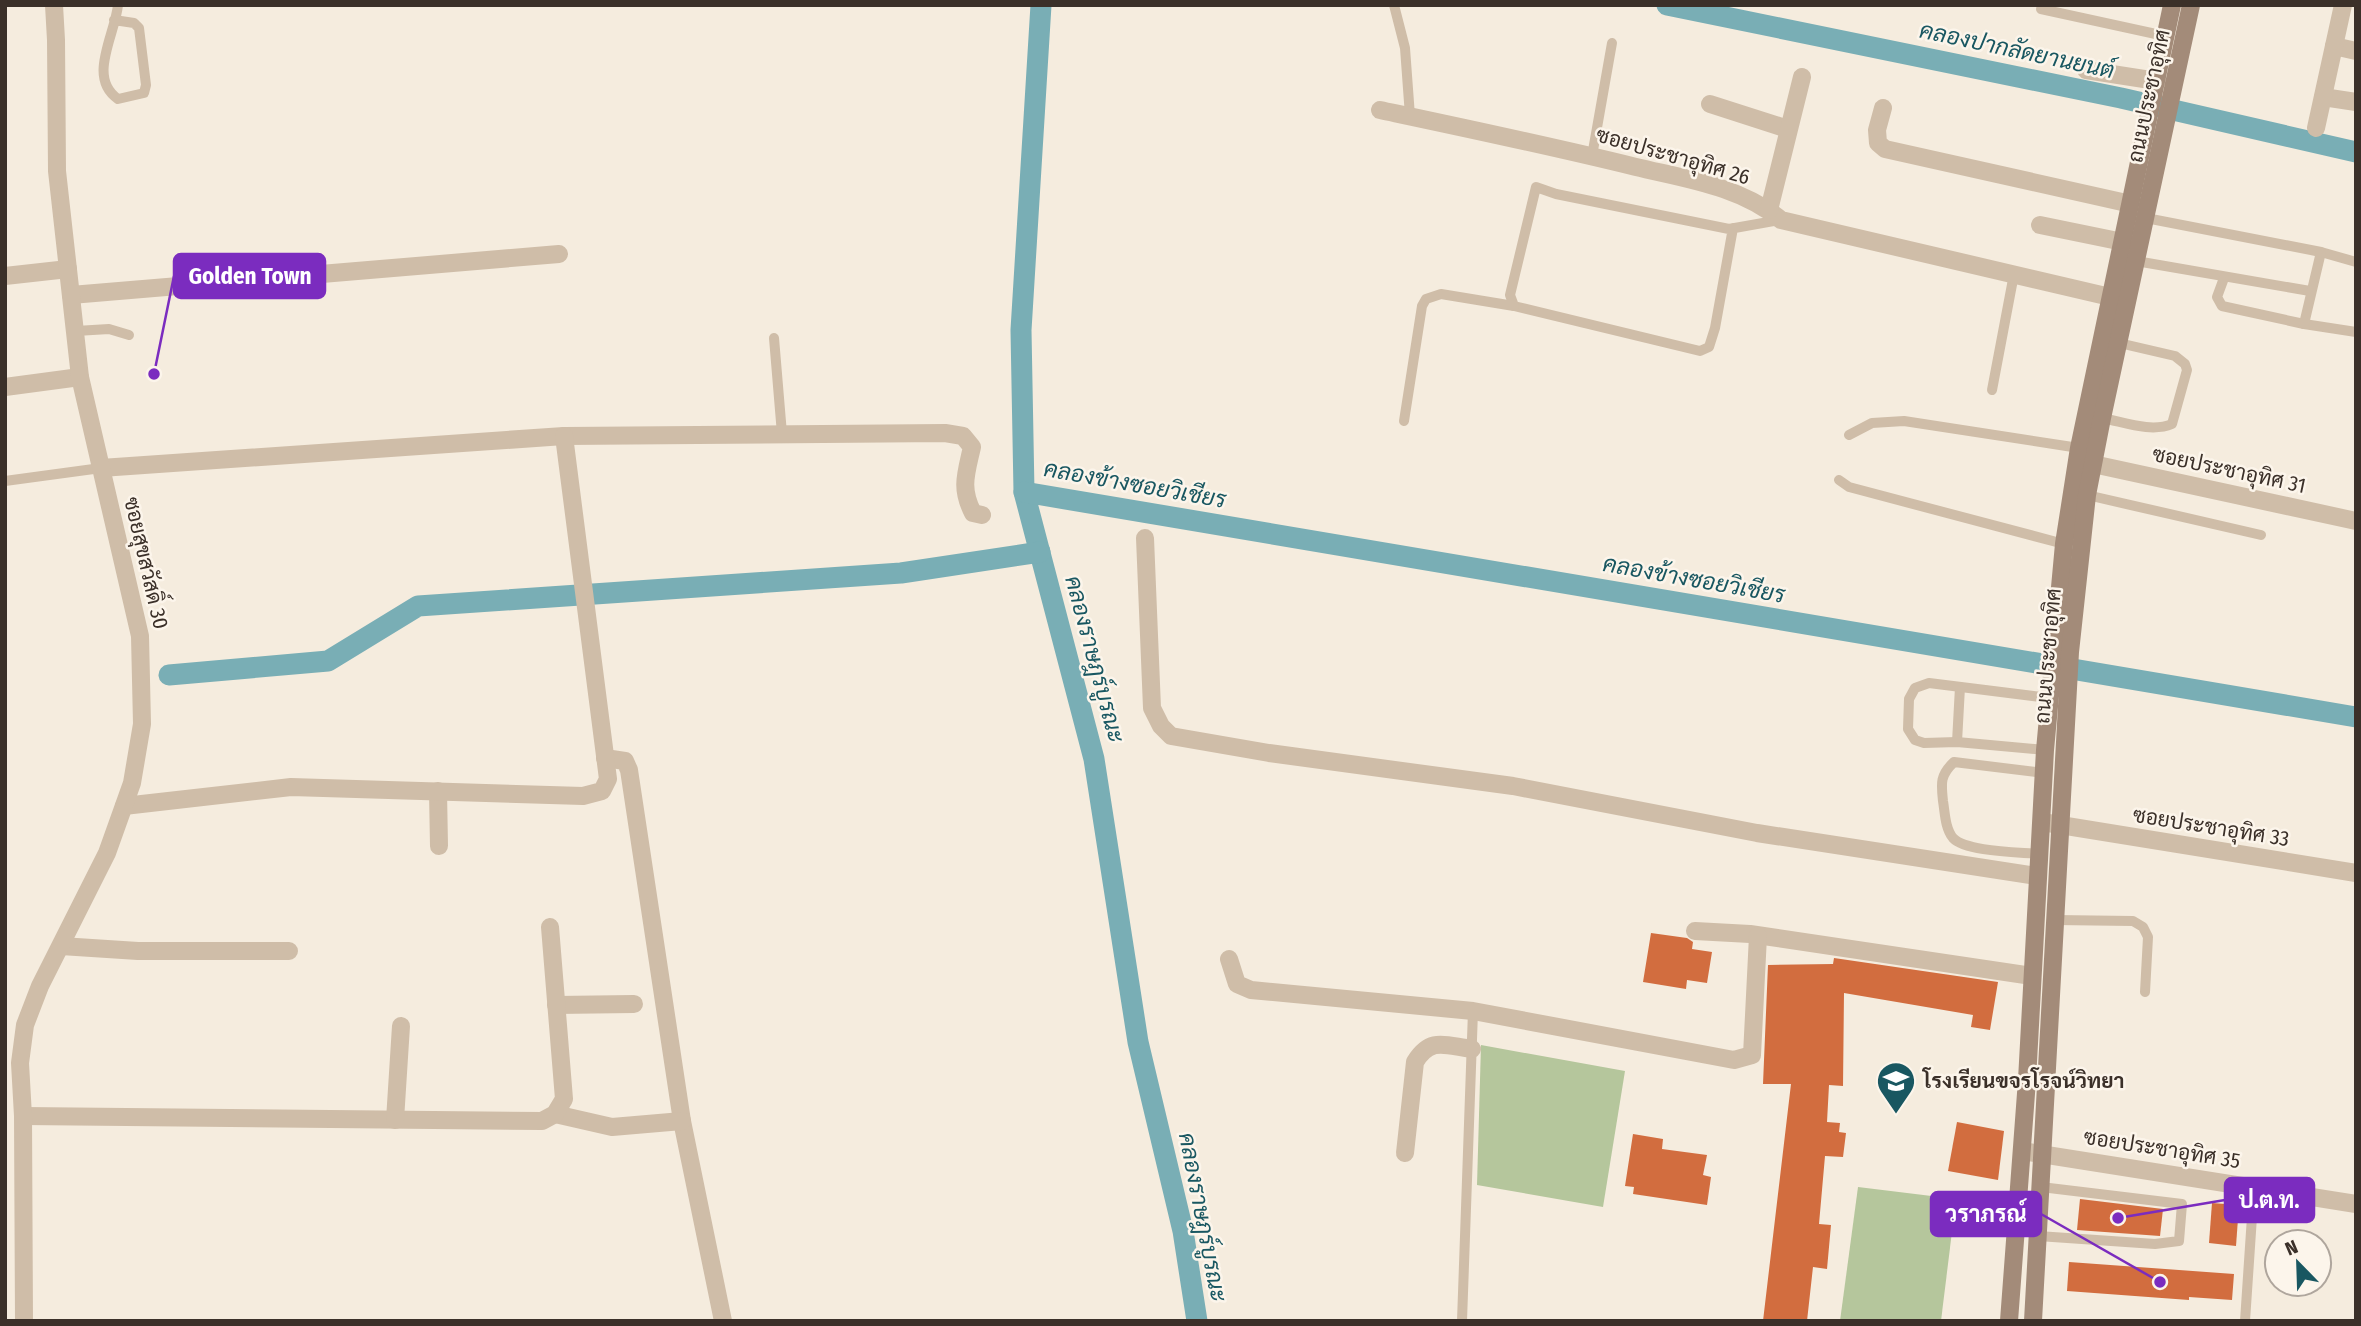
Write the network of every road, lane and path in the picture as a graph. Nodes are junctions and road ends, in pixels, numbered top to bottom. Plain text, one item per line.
1 (54, 5) edge
2 (118, 5) edge
3 (1394, 5) edge
4 (2172, 5) edge
5 (2191, 5) edge
6 (2040, 9) dead end
7 (2347, 9) edge
8 (114, 20) junction
9 (2165, 36) junction
10 (1612, 43) dead end
11 (2334, 46) junction
12 (2356, 51) edge
13 (2086, 70) dead end
14 (1802, 77) dead end
15 (2155, 90) junction
16 (2323, 97) junction
17 (2356, 102) edge
18 (1710, 104) dead end
19 (1883, 108) dead end
20 (1380, 110) dead end
21 (1410, 116) junction
22 (2316, 128) dead end
23 (1788, 129) junction
24 (1592, 156) junction
25 (2131, 204) junction
26 (1775, 215) junction
27 (2146, 218) junction
28 (2040, 225) dead end
29 (1733, 228) junction
30 (2123, 242) junction
31 (2321, 252) junction
32 (559, 254) dead end
33 (2136, 261) junction
34 (2356, 262) edge
35 (68, 269) junction
36 (2014, 274) junction
37 (5, 276) edge
38 (2224, 278) junction
39 (2310, 291) junction
40 (71, 295) junction
41 (2120, 299) junction
42 (1514, 306) junction
43 (2304, 324) junction
44 (76, 331) junction
45 (2356, 332) edge
46 (130, 335) dead end
47 (774, 338) dead end
48 (2119, 343) junction
49 (80, 377) junction
50 (5, 387) edge
51 (1992, 390) dead end
52 (2102, 418) junction
53 (1404, 421) dead end
54 (782, 434) junction
55 (1849, 435) dead end
56 (564, 436) junction
57 (2079, 448) junction
58 (2093, 464) junction
59 (101, 468) junction
60 (1839, 480) dead end
61 (5, 481) edge
62 (2087, 495) junction
63 (982, 515) dead end
64 (2356, 521) edge
65 (2261, 535) dead end
66 (1145, 538) dead end
67 (2064, 544) junction
68 (2061, 650) junction
69 (2059, 677) junction
70 (1960, 687) junction
71 (2049, 698) junction
72 (1957, 742) junction
73 (2045, 750) junction
74 (606, 758) junction
75 (2044, 774) junction
76 (438, 791) junction
77 (124, 806) junction
78 (2050, 824) junction
79 (439, 846) dead end
80 (2039, 854) junction
81 (2356, 873) edge
82 (2038, 876) junction
83 (2055, 920) junction
84 (550, 927) dead end
85 (1695, 931) dead end
86 (1758, 936) junction
87 (61, 946) junction
88 (289, 951) dead end
89 (1229, 959) dead end
90 (2032, 976) junction
91 (2145, 992) dead end
92 (556, 1004) junction
93 (634, 1004) dead end
94 (1473, 1011) junction
95 (401, 1026) dead end
96 (1472, 1049) junction
97 (555, 1114) junction
98 (23, 1116) junction
99 (395, 1120) junction
100 (682, 1121) junction
101 (2022, 1151) junction
102 (1405, 1153) dead end
103 (2043, 1153) junction
104 (2041, 1187) junction
105 (2254, 1187) junction
106 (2356, 1204) edge
107 (2038, 1236) junction
108 (24, 1321) edge
109 (723, 1321) edge
110 (1462, 1321) edge
111 (2009, 1321) edge
112 (2033, 1321) edge
113 (2245, 1321) edge

1 - 35 street, ซอยสุขสวัสดิ์ 30
2 - 8 lane
3 - 21 lane
4 - 9 main road, ถนนประชาอุทิศ
5 - 27 main road, ถนนประชาอุทิศ
6 - 9 lane
7 - 11 street
8 - 8 lane
9 - 15 main road, ถนนประชาอุทิศ
10 - 24 lane
11 - 12 street
11 - 16 street
13 - 15 street
14 - 23 street
15 - 25 main road, ถนนประชาอุทิศ
16 - 17 street
16 - 22 street
18 - 23 street
19 - 25 street
20 - 21 street, ซอยประชาอุทิศ 26
21 - 24 street, ซอยประชาอุทิศ 26
23 - 26 street
24 - 26 street, ซอยประชาอุทิศ 26
25 - 30 main road, ถนนประชาอุทิศ
26 - 29 lane
26 - 36 street, ซอยประชาอุทิศ 26
27 - 31 lane
27 - 33 main road, ถนนประชาอุทิศ
28 - 30 street
29 - 42 lane
29 - 42 lane
30 - 41 main road, ถนนประชาอุทิศ
31 - 34 lane
31 - 39 lane
32 - 40 street
33 - 38 lane
33 - 41 main road, ถนนประชาอุทิศ
35 - 37 street
35 - 40 street, ซอยสุขสวัสดิ์ 30
36 - 41 street, ซอยประชาอุทิศ 26
36 - 51 lane
38 - 39 lane
38 - 43 lane
39 - 43 lane
40 - 44 street, ซอยสุขสวัสดิ์ 30
41 - 48 main road, ถนนประชาอุทิศ
41 - 57 main road, ถนนประชาอุทิศ
42 - 53 lane
43 - 45 lane
44 - 46 lane
44 - 49 street, ซอยสุขสวัสดิ์ 30
47 - 54 lane
48 - 52 main road, ถนนประชาอุทิศ
48 - 52 lane
49 - 50 street
49 - 59 street, ซอยสุขสวัสดิ์ 30
52 - 58 main road, ถนนประชาอุทิศ
54 - 56 street
54 - 63 street
55 - 57 lane
56 - 59 street
56 - 74 street
57 - 67 main road, ถนนประชาอุทิศ
58 - 62 main road, ถนนประชาอุทิศ
58 - 64 street, ซอยประชาอุทิศ 31
59 - 61 lane
59 - 77 street, ซอยสุขสวัสดิ์ 30
60 - 67 lane
62 - 65 lane
62 - 68 main road, ถนนประชาอุทิศ
66 - 82 street
67 - 68 main road, ถนนประชาอุทิศ
68 - 69 main road, ถนนประชาอุทิศ
69 - 71 main road, ถนนประชาอุทิศ
69 - 78 main road, ถนนประชาอุทิศ
70 - 71 lane
70 - 72 lane
70 - 72 lane
71 - 73 main road, ถนนประชาอุทิศ
72 - 73 lane
73 - 75 main road, ถนนประชาอุทิศ
74 - 76 street
74 - 100 street
75 - 78 main road, ถนนประชาอุทิศ
75 - 80 lane
76 - 77 street
76 - 79 street
77 - 87 street, ซอยสุขสวัสดิ์ 30
78 - 80 main road, ถนนประชาอุทิศ
78 - 81 street, ซอยประชาอุทิศ 33
78 - 83 main road, ถนนประชาอุทิศ
80 - 82 main road, ถนนประชาอุทิศ
82 - 90 main road, ถนนประชาอุทิศ
83 - 91 lane
83 - 103 main road, ถนนประชาอุทิศ
84 - 92 street
85 - 86 street
86 - 90 street
86 - 94 street
87 - 88 street
87 - 98 street, ซอยสุขสวัสดิ์ 30
89 - 94 street
90 - 101 main road, ถนนประชาอุทิศ
92 - 93 street
92 - 97 street
94 - 96 lane
95 - 99 street
96 - 102 street
96 - 110 lane
97 - 99 street
97 - 100 street
98 - 99 street
98 - 108 street, ซอยสุขสวัสดิ์ 30
100 - 109 street
101 - 103 street, ซอยประชาอุทิศ 35
101 - 111 main road, ถนนประชาอุทิศ
103 - 104 main road, ถนนประชาอุทิศ
103 - 105 street, ซอยประชาอุทิศ 35
104 - 107 main road, ถนนประชาอุทิศ
104 - 107 lane
105 - 106 street, ซอยประชาอุทิศ 35
105 - 113 lane
107 - 112 main road, ถนนประชาอุทิศ

